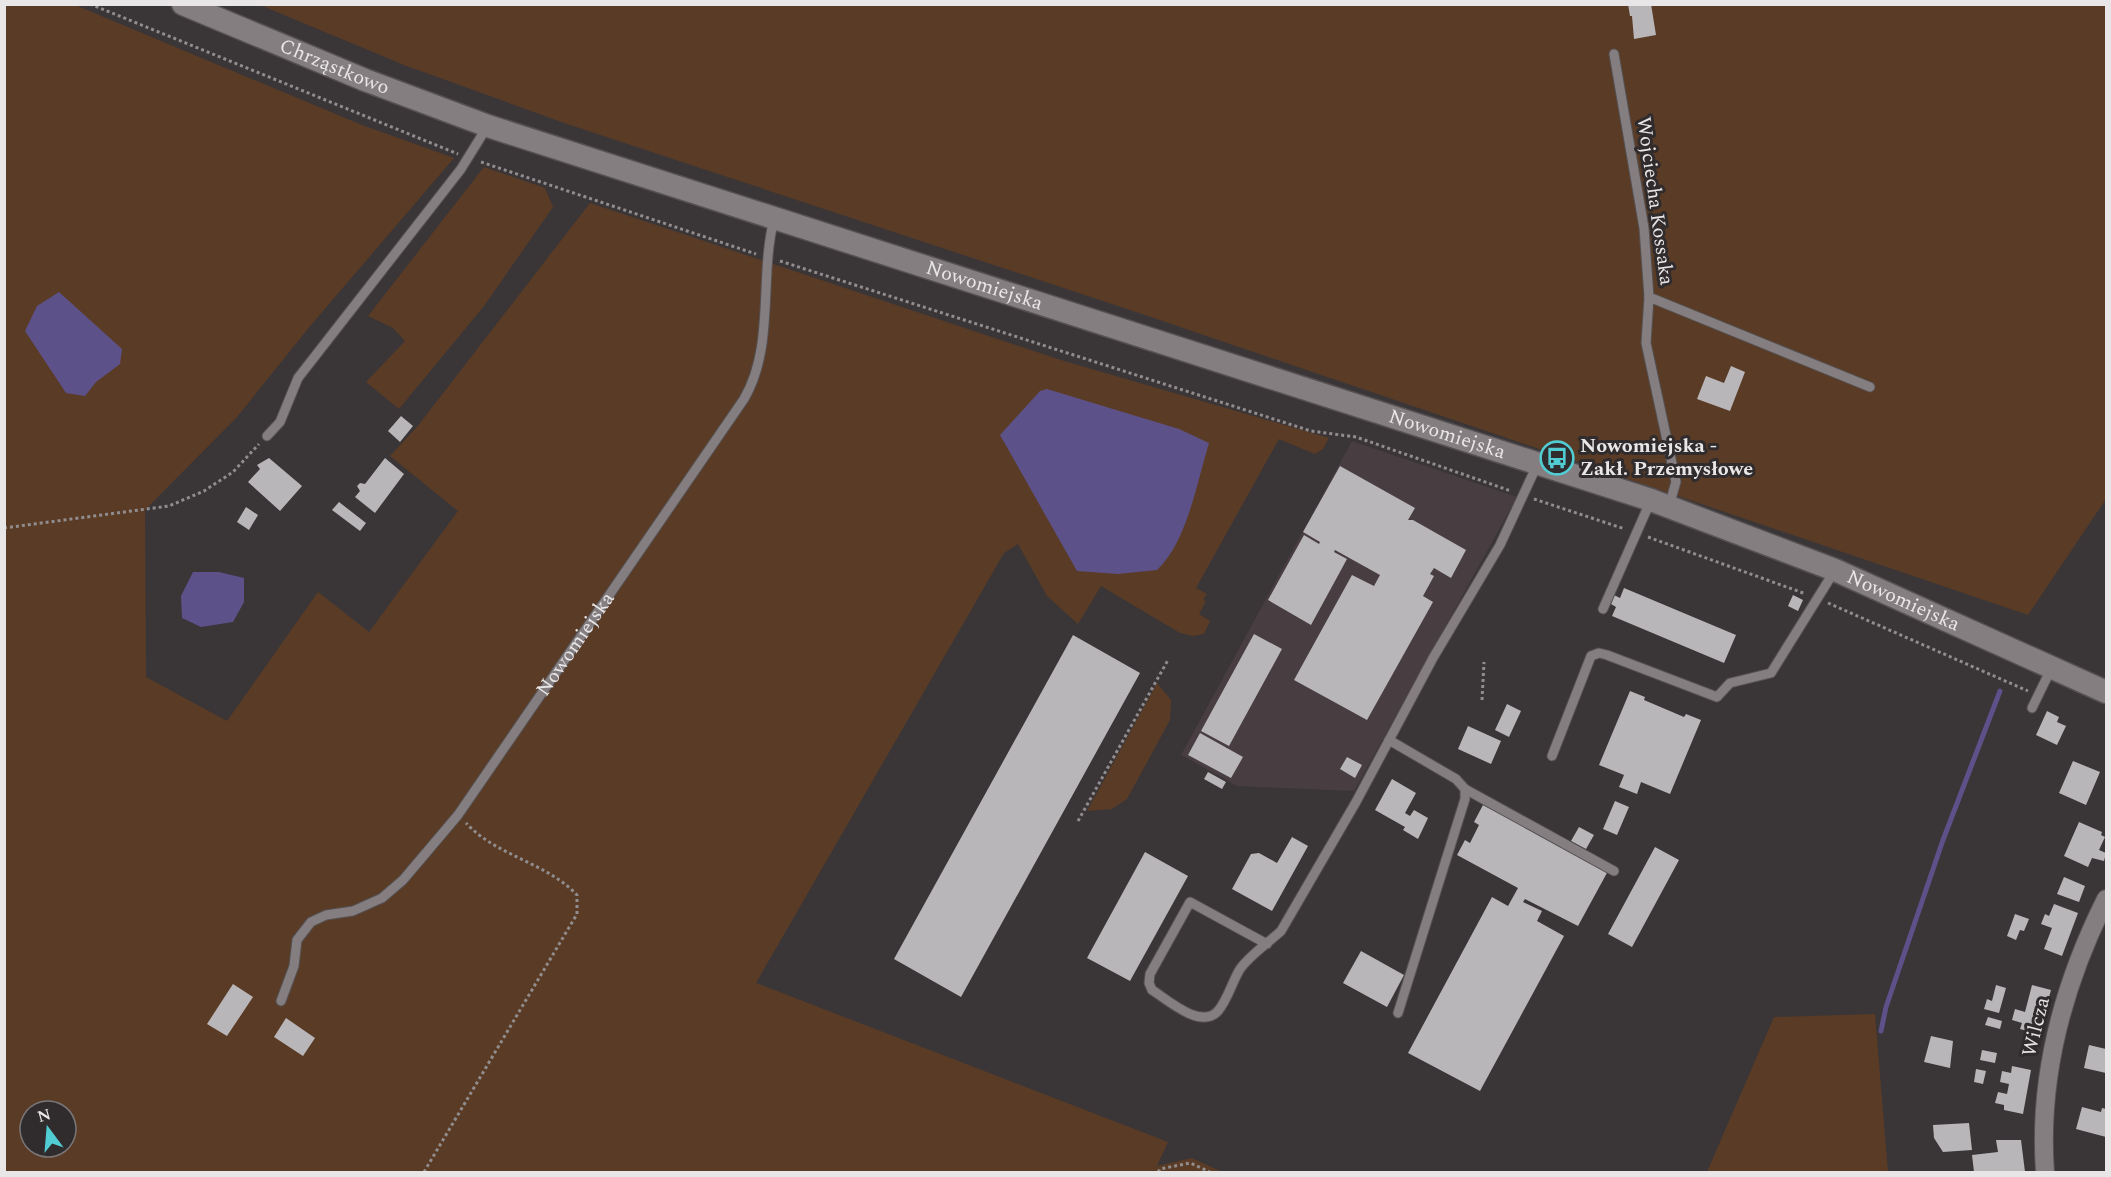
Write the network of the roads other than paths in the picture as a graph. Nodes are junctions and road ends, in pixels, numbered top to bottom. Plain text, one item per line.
1 (183, 4) edge
2 (1614, 54) dead end
3 (488, 126) junction
4 (774, 219) junction
5 (1649, 297) junction
6 (1870, 387) dead end
7 (267, 436) road end
8 (1538, 463) junction
9 (1660, 503) junction
10 (1835, 570) junction
11 (1603, 609) dead end
12 (2052, 666) junction
13 (2106, 692) edge
14 (2032, 708) dead end
15 (1389, 740) junction
16 (1552, 756) dead end
17 (1465, 789) junction
18 (1614, 871) dead end
19 (2106, 899) edge
20 (1267, 944) junction
21 (281, 1001) dead end
22 (1398, 1012) dead end
23 (2045, 1173) edge

1 - 3 street, Chrząstkowo
2 - 5 lane, Wojciecha Kossaka
3 - 4 street, Nowomiejska
3 - 7 lane
4 - 8 street, Nowomiejska
4 - 21 lane, Nowomiejska
5 - 6 lane, Wojciecha Kossaka
5 - 9 lane
8 - 9 street, Nowomiejska
8 - 15 lane
9 - 10 street, Nowomiejska
9 - 11 lane
10 - 12 street, Nowomiejska
10 - 16 lane
12 - 13 street, Nowomiejska
12 - 14 lane
15 - 17 lane
15 - 20 lane
17 - 18 lane
17 - 22 lane
19 - 23 street, Wilcza
20 - 20 lane

